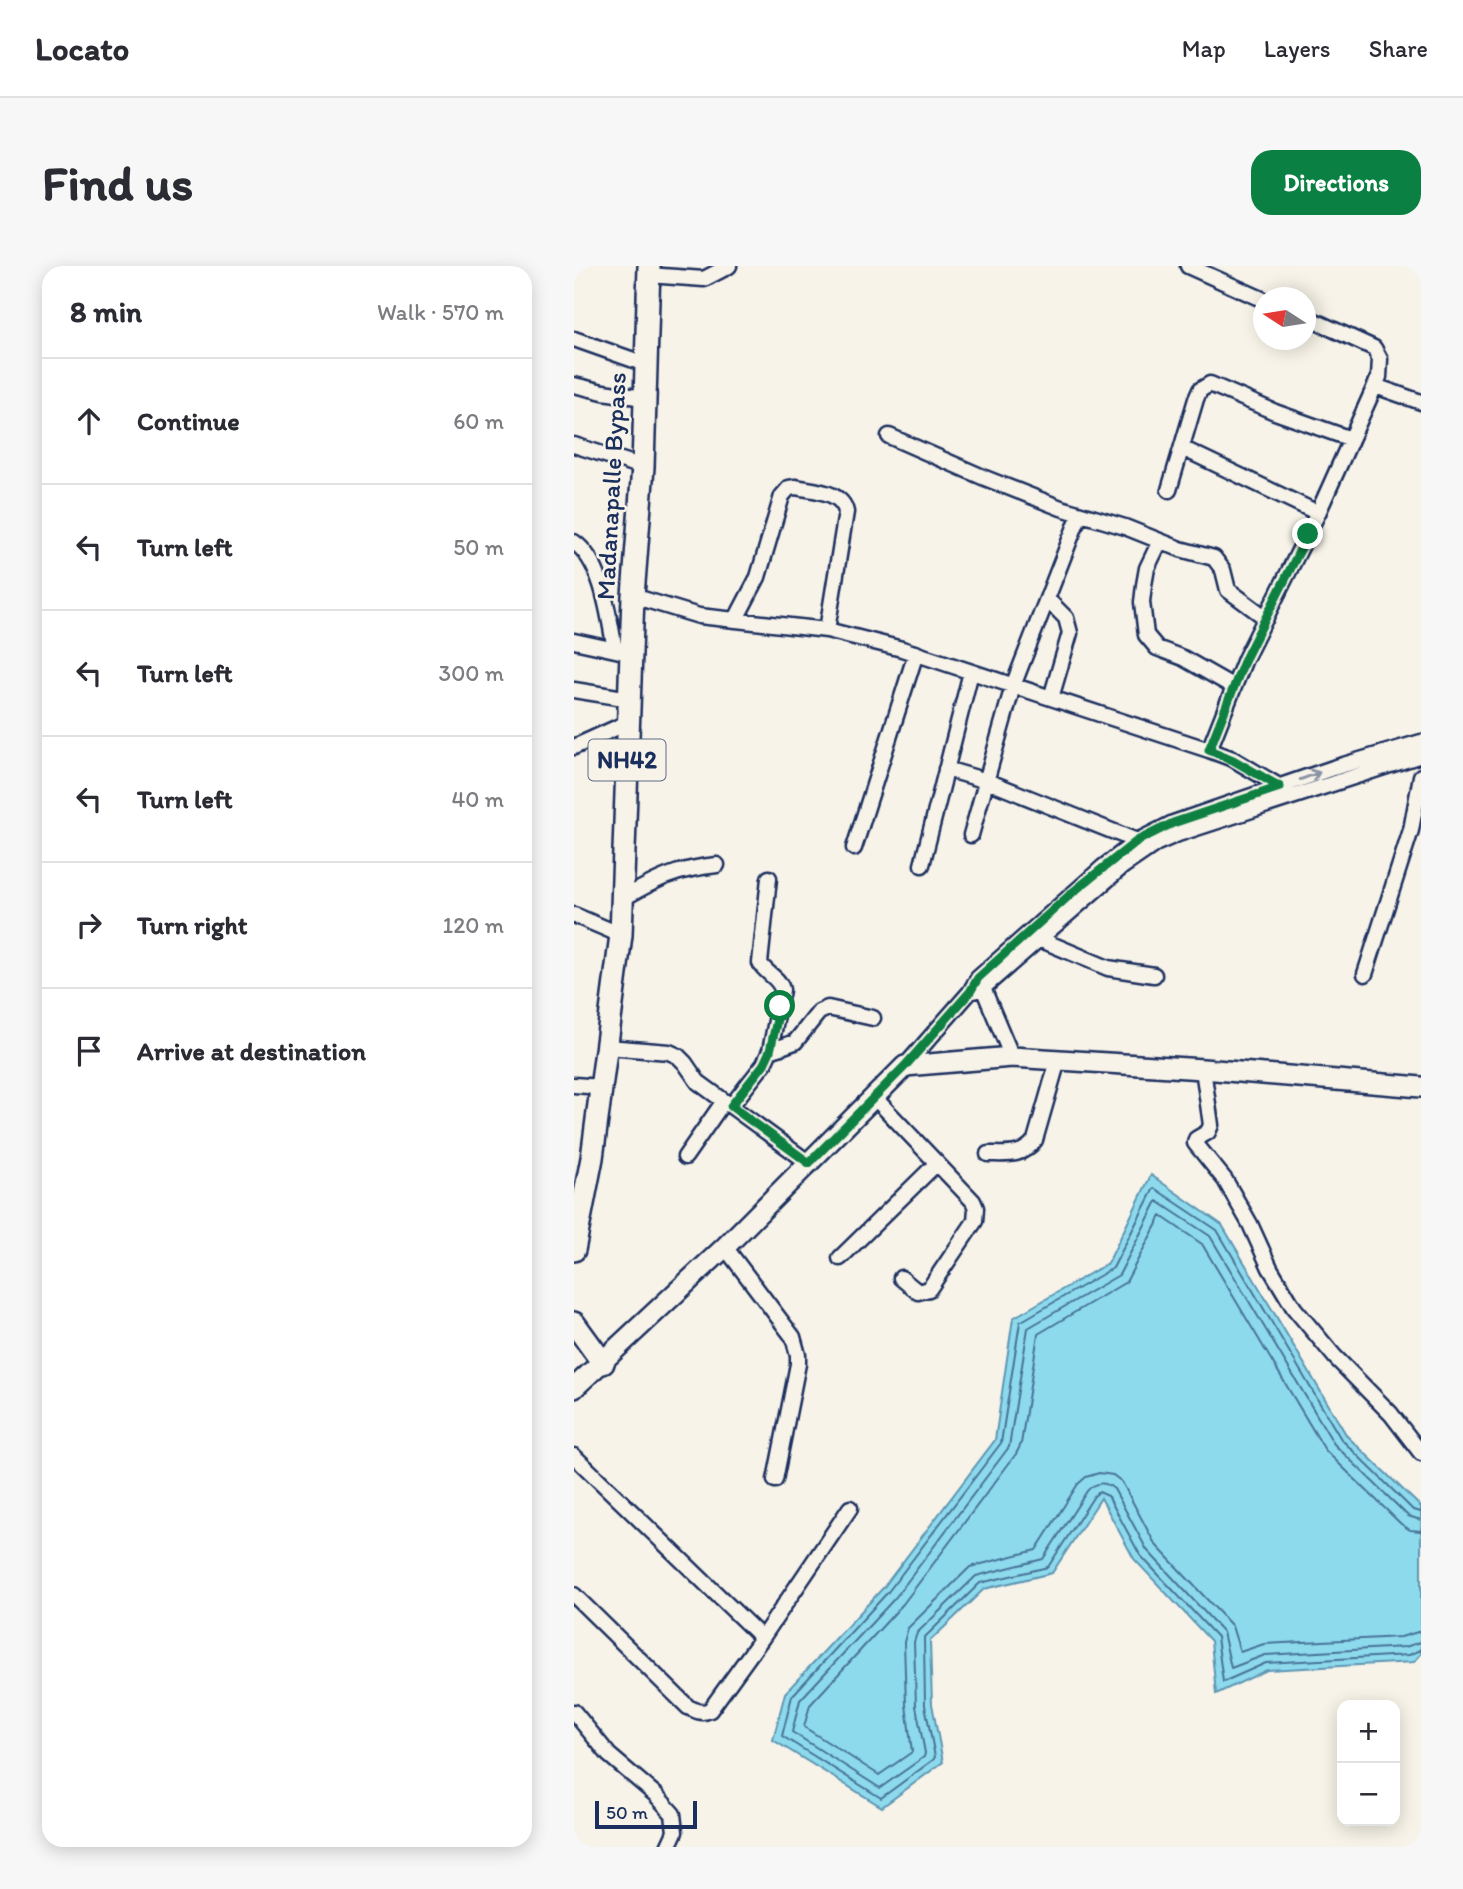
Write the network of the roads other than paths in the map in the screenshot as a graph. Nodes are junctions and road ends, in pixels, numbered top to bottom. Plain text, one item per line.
1 (729, 266) edge
2 (1188, 266) edge
3 (649, 270) edge
4 (708, 273) edge
5 (1253, 295) edge
6 (1316, 322) edge
7 (574, 339) edge
8 (645, 364) junction
9 (574, 385) edge
10 (1375, 386) junction
11 (644, 398) junction
12 (1421, 402) edge
13 (889, 436) dead end
14 (1351, 439) junction
15 (574, 445) edge
16 (1182, 448) junction
17 (643, 467) junction
18 (1169, 490) dead end
19 (1318, 513) junction
20 (1080, 514) junction
21 (1160, 541) junction
22 (574, 542) edge
23 (633, 596) junction
24 (1047, 599) junction
25 (1266, 618) junction
26 (736, 619) junction
27 (827, 630) junction
28 (574, 641) edge
29 (623, 652) junction
30 (916, 653) junction
31 (971, 672) junction
32 (1013, 686) junction
33 (1234, 687) junction
34 (574, 690) edge
35 (1051, 698) junction
36 (629, 699) junction
37 (629, 722) junction
38 (1421, 741) edge
39 (574, 747) edge
40 (1209, 750) junction
41 (1421, 755) edge
42 (946, 769) junction
43 (1421, 776) edge
44 (987, 781) junction
45 (1280, 787) junction
46 (1294, 795) junction
47 (971, 835) dead end
48 (1137, 841) junction
49 (854, 848) dead end
50 (717, 865) dead end
51 (922, 865) dead end
52 (769, 878) dead end
53 (622, 899) junction
54 (574, 915) edge
55 (621, 934) junction
56 (1040, 939) junction
57 (1366, 974) dead end
58 (1154, 975) dead end
59 (977, 986) junction
60 (873, 1018) dead end
61 (607, 1047) junction
62 (770, 1051) junction
63 (1012, 1058) junction
64 (1058, 1060) junction
65 (905, 1066) junction
66 (1203, 1069) junction
67 (574, 1085) edge
68 (601, 1087) junction
69 (1421, 1087) edge
70 (874, 1097) junction
71 (728, 1103) junction
72 (988, 1154) dead end
73 (685, 1157) dead end
74 (809, 1163) junction
75 (937, 1163) junction
76 (580, 1188) edge
77 (725, 1247) junction
78 (574, 1250) edge
79 (840, 1258) dead end
80 (901, 1278) dead end
81 (574, 1323) edge
82 (603, 1363) junction
83 (574, 1388) edge
84 (1421, 1453) edge
85 (574, 1456) edge
86 (775, 1480) dead end
87 (850, 1508) dead end
88 (574, 1595) edge
89 (762, 1638) junction
90 (574, 1712) edge
91 (668, 1847) edge

1 - 4 street
2 - 5 street
3 - 4 street
3 - 8 highway, Madanapalle Bypass / NH42
6 - 10 street
7 - 8 street
8 - 11 highway, Madanapalle Bypass / NH42
9 - 11 street
10 - 12 street
10 - 14 street
11 - 17 highway, Madanapalle Bypass / NH42
13 - 20 street
14 - 16 street
14 - 19 street
15 - 17 street
16 - 18 street
16 - 19 street
17 - 23 highway, Madanapalle Bypass / NH42
19 - 25 street
20 - 21 street
20 - 24 street
21 - 25 street
21 - 33 street
22 - 29 street
23 - 26 street
23 - 29 highway, Madanapalle Bypass / NH42
24 - 32 street
24 - 35 street
25 - 33 street
26 - 27 street
26 - 27 street
27 - 30 street
28 - 29 street
29 - 36 highway, Madanapalle Bypass / NH42
30 - 31 street
30 - 49 street
31 - 32 street
31 - 42 street
32 - 35 street
32 - 44 street
33 - 40 street
34 - 36 street
35 - 40 street
36 - 37 highway, Madanapalle Bypass / NH42
37 - 39 street
37 - 53 highway, Madanapalle Bypass / NH42
45 -> 38 street
40 - 45 street
41 - 46 street
42 - 44 street
42 - 51 street
43 - 57 street
44 - 47 street
44 - 48 street
45 - 46 street
45 - 48 street
46 - 56 street
48 - 59 street
50 - 53 street
52 - 62 street
53 - 55 highway, Madanapalle Bypass / NH42
54 - 55 street
55 - 61 highway, Madanapalle Bypass / NH42
56 - 58 street
56 - 59 street
59 - 63 street
59 - 65 street
60 - 62 street
61 - 68 highway, Madanapalle Bypass / NH42
61 - 71 street
62 - 71 street
63 - 64 main road
63 - 65 main road
64 - 66 main road
64 - 72 street
65 - 70 main road
66 - 69 main road
66 - 84 street
67 - 68 street
68 - 76 highway, Madanapalle Bypass / NH42
70 - 74 main road
70 - 75 street
71 - 73 street
71 - 74 street
74 - 77 main road
75 - 79 street
75 - 80 street
76 - 78 highway, Madanapalle Bypass / NH42
77 - 82 main road
77 - 86 street
81 - 82 highway
82 - 83 main road
85 - 89 street
87 - 89 street
88 - 89 street
90 - 91 street

